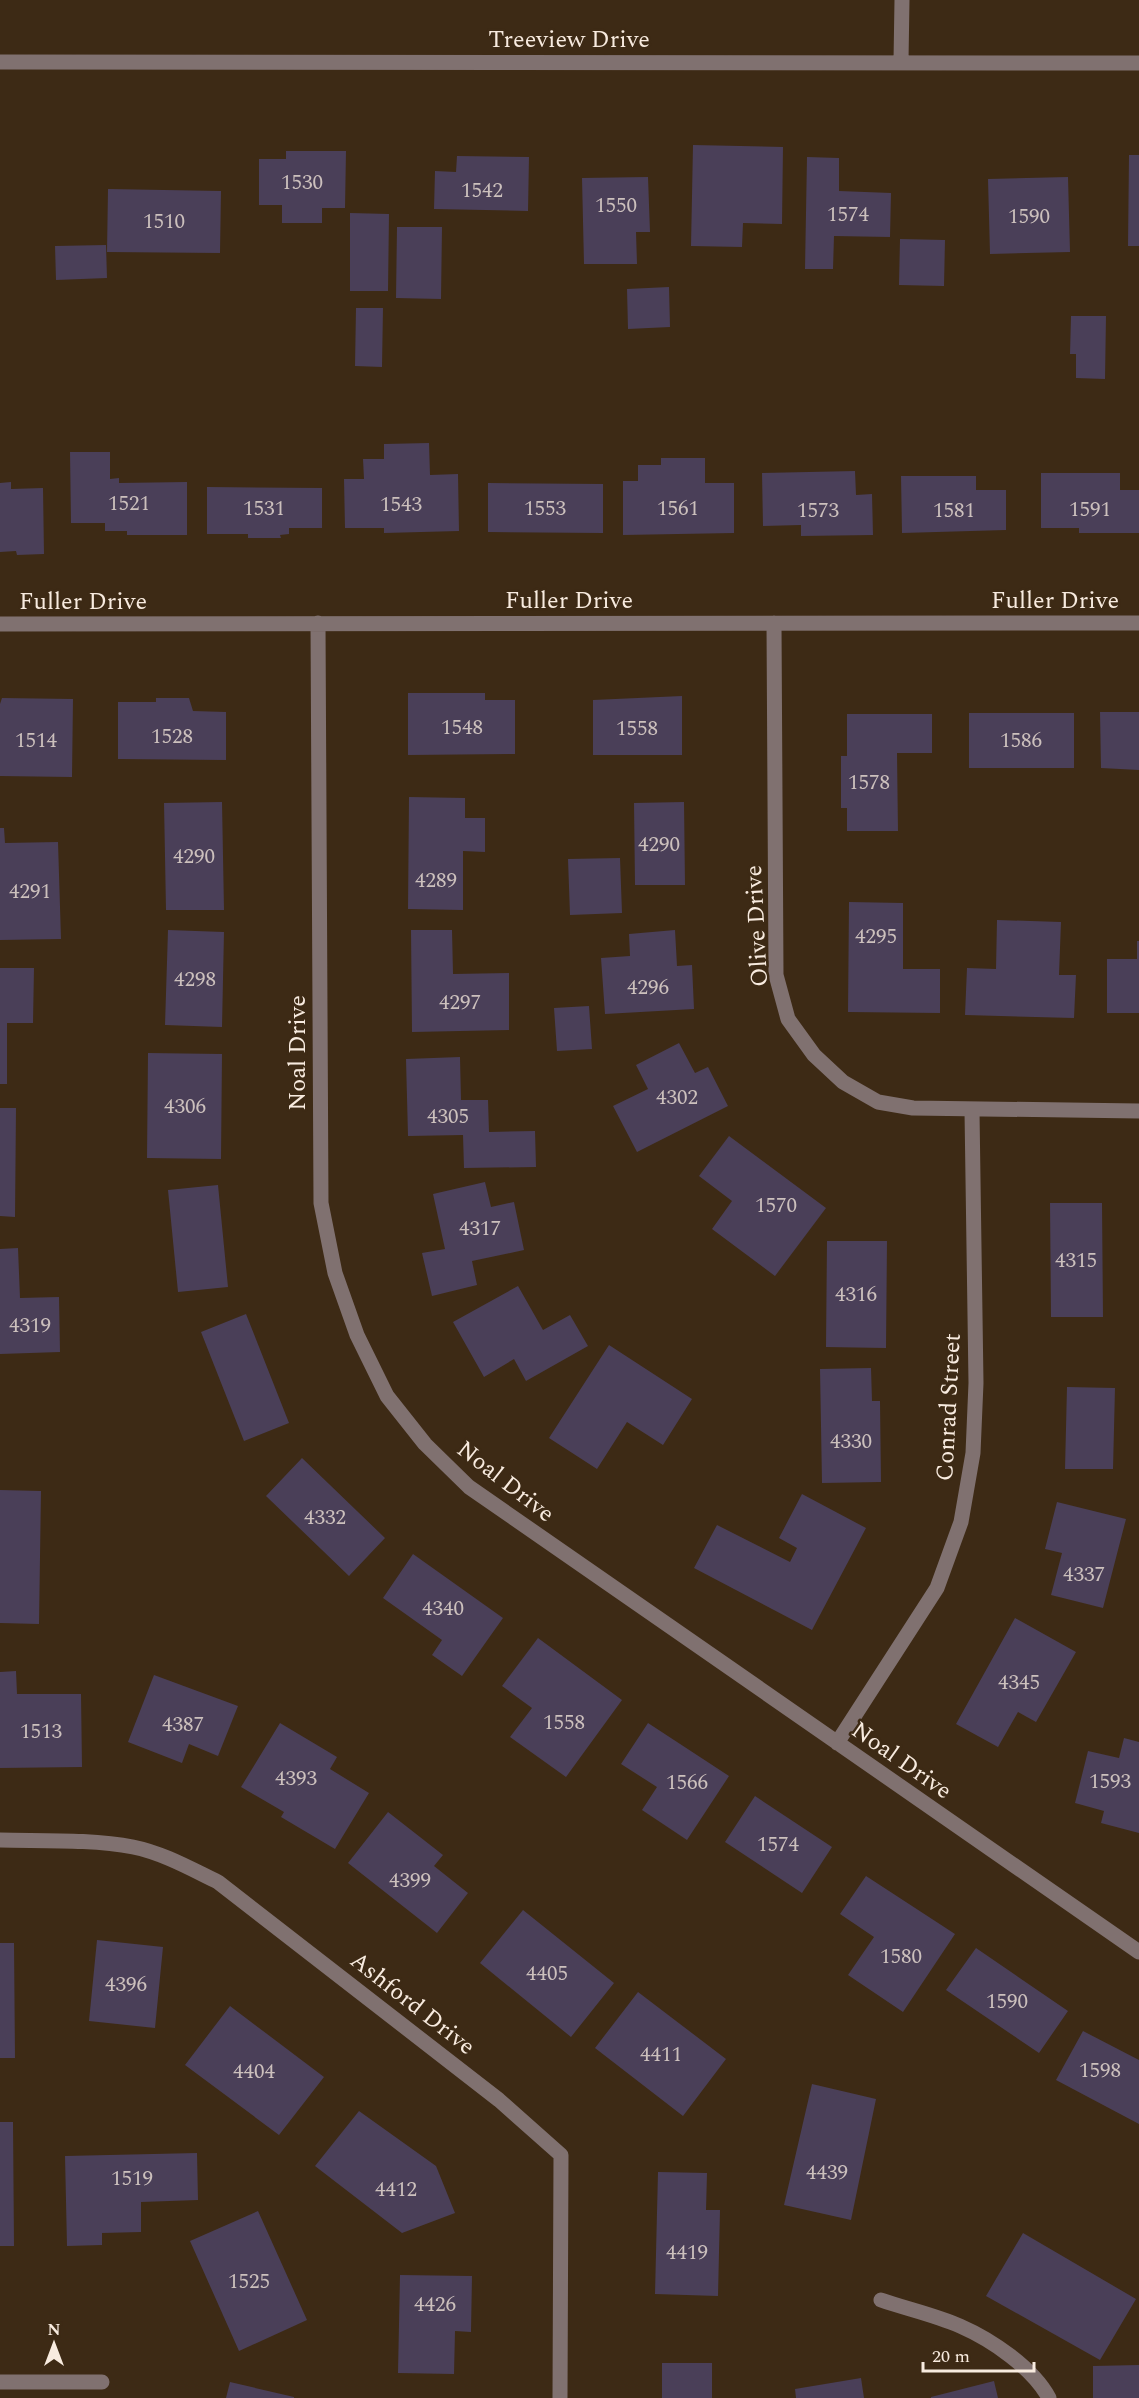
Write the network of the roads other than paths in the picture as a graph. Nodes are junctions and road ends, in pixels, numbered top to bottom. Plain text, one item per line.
1 (902, 0) edge
2 (901, 61) junction
3 (0, 62) edge
4 (1139, 63) edge
5 (318, 623) junction
6 (774, 623) junction
7 (1139, 623) edge
8 (0, 624) edge
9 (972, 1111) junction
10 (1139, 1111) edge
11 (837, 1743) junction
12 (0, 1840) edge
13 (1139, 1952) edge
14 (880, 2300) dead end
15 (0, 2382) edge
16 (102, 2382) dead end
17 (560, 2398) edge
18 (1049, 2398) edge

1 - 2 street
2 - 3 street, Treeview Drive
2 - 4 street, Treeview Drive
5 - 6 street, Fuller Drive
5 - 8 street, Fuller Drive
5 - 11 street, Noal Drive
6 - 7 street, Fuller Drive
6 - 9 street, Olive Drive
9 - 10 street, Olive Drive
9 - 11 street, Conrad Street
11 - 13 street, Noal Drive
12 - 17 street, Ashford Drive
14 - 18 street
15 - 16 street

